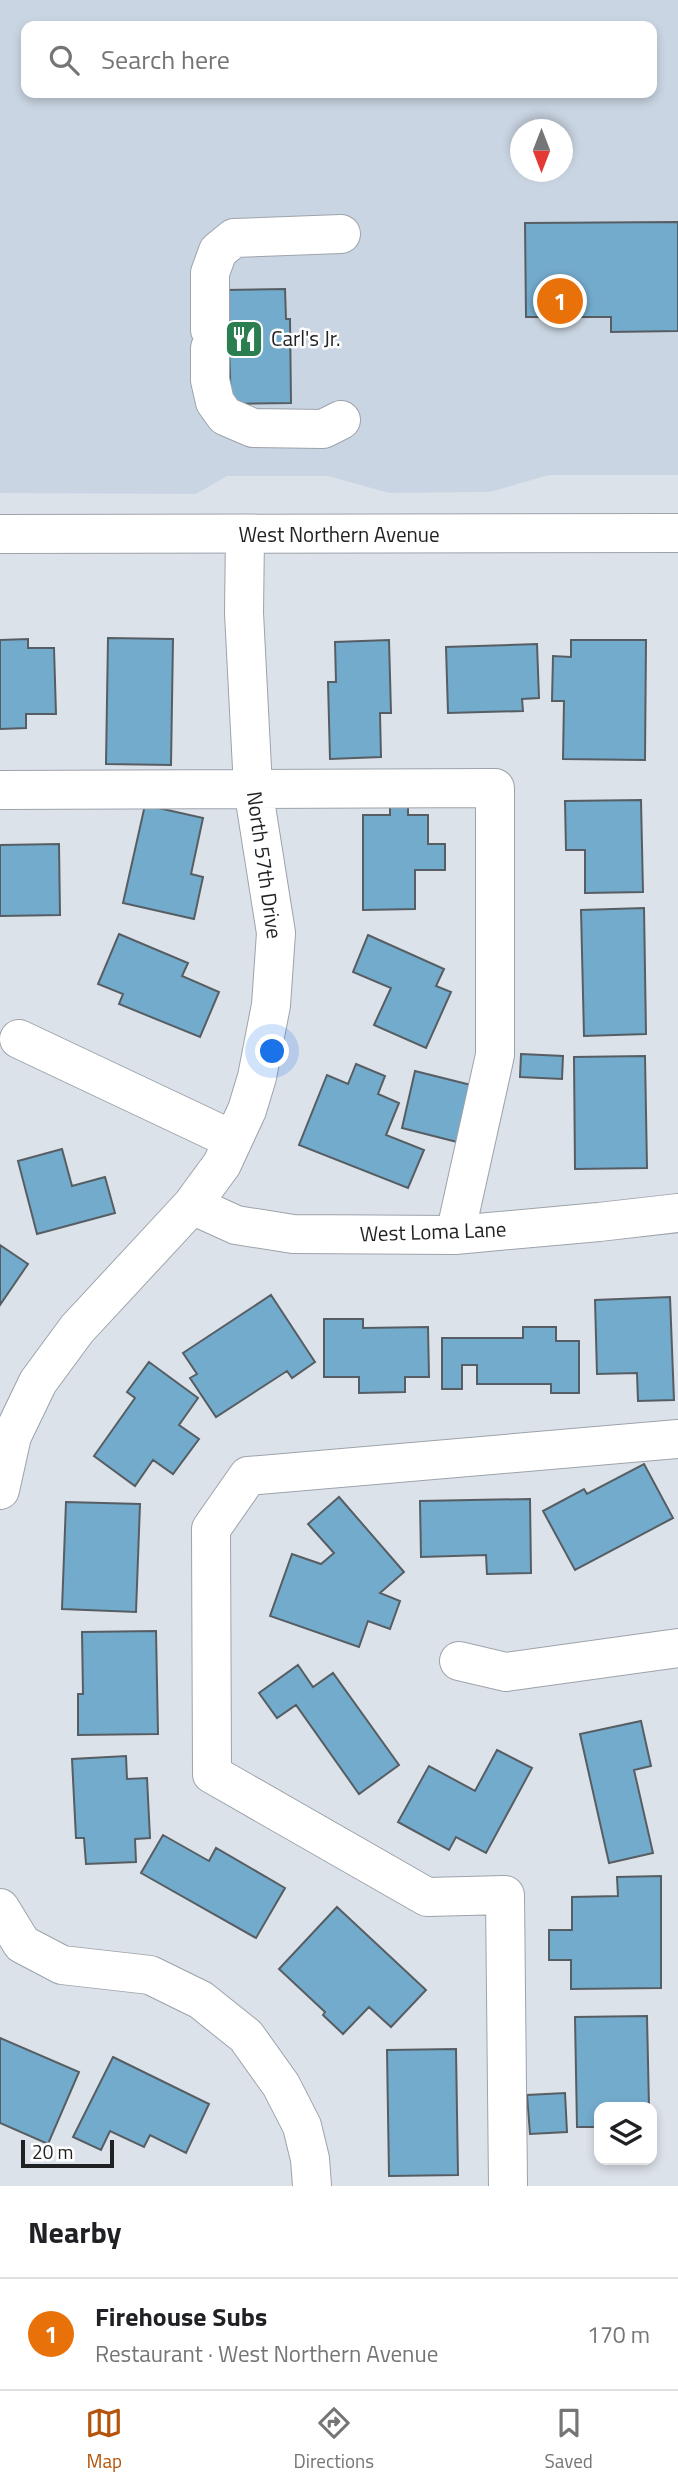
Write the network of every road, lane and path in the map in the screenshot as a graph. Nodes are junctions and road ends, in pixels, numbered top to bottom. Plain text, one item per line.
1 (341, 234) dead end
2 (341, 420) dead end
3 (678, 533) edge
4 (0, 534) edge
5 (245, 535) junction
6 (253, 788) junction
7 (0, 790) edge
8 (19, 1039) dead end
9 (233, 1140) junction
10 (192, 1205) junction
11 (678, 1213) edge
12 (455, 1235) junction
13 (678, 1439) edge
14 (0, 1490) edge
15 (678, 1648) edge
16 (459, 1661) dead end
17 (0, 1908) edge
18 (312, 2186) edge
19 (508, 2186) edge

1 - 2 street
3 - 5 street, West Northern Avenue
4 - 5 street, West Northern Avenue
5 - 6 street, North 57th Drive
6 - 7 street
6 - 9 street, North 57th Drive
6 - 12 street
8 - 9 street
9 - 10 street, North 57th Drive
10 - 12 street, West Loma Lane
10 - 14 street, North 57th Drive
11 - 12 street, West Loma Lane
13 - 19 street
15 - 16 street
17 - 18 street

